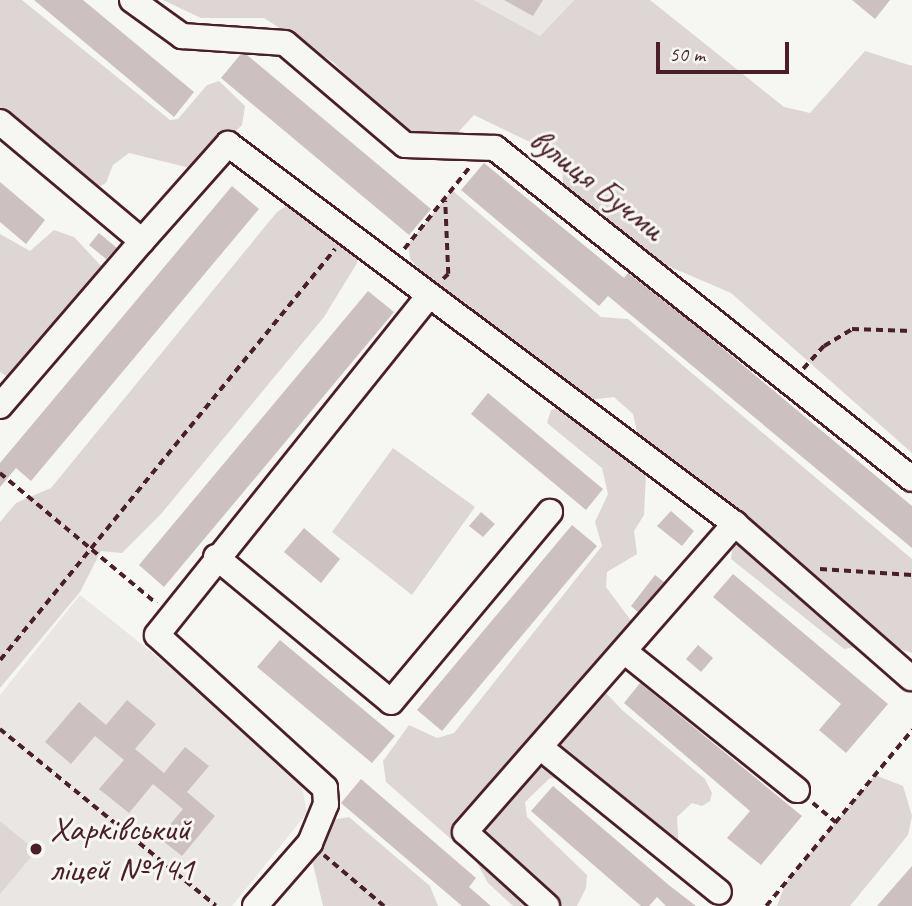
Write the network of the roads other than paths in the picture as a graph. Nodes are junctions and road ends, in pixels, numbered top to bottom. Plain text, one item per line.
1 (132, 0) edge
2 (0, 122) edge
3 (142, 241) junction
4 (429, 295) junction
5 (4, 395) edge
6 (912, 479) edge
7 (550, 512) dead end
8 (735, 524) junction
9 (216, 557) junction
10 (624, 651) junction
11 (911, 678) edge
12 (540, 747) junction
13 (797, 790) road end
14 (719, 892) dead end
15 (255, 906) edge
16 (547, 906) edge

1 - 6 street, вулиця Бучми
2 - 3 street
3 - 4 street
3 - 5 street
4 - 8 street
4 - 9 street
7 - 9 street
8 - 10 street
8 - 11 street
9 - 15 street
10 - 12 street
10 - 13 street
12 - 14 street
12 - 16 street

